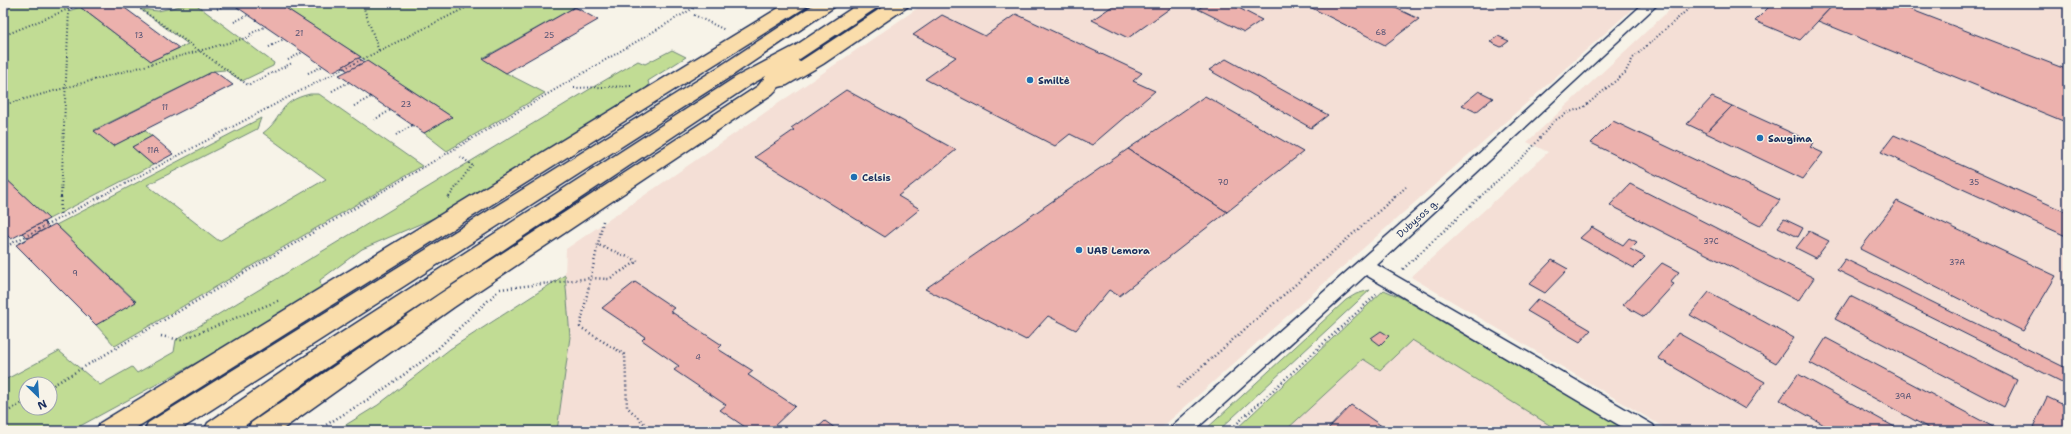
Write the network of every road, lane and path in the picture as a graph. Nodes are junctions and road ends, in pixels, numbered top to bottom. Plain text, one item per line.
1 (83, 3) edge
2 (132, 3) edge
3 (230, 3) edge
4 (362, 3) edge
5 (475, 3) edge
6 (702, 3) edge
7 (800, 3) edge
8 (828, 3) edge
9 (872, 3) edge
10 (901, 3) edge
11 (1652, 3) edge
12 (1695, 3) edge
13 (69, 9) junction
14 (217, 9) dead end
15 (248, 15) dead end
16 (694, 15) dead end
17 (234, 22) dead end
18 (266, 26) dead end
19 (731, 32) dead end
20 (250, 34) dead end
21 (3, 36) edge
22 (253, 36) dead end
23 (284, 39) dead end
24 (269, 47) dead end
25 (802, 50) junction
26 (198, 51) junction
27 (379, 51) junction
28 (303, 52) dead end
29 (288, 60) dead end
30 (292, 63) dead end
31 (323, 66) dead end
32 (308, 74) dead end
33 (349, 82) dead end
34 (66, 88) junction
35 (332, 90) dead end
36 (765, 90) junction
37 (371, 97) dead end
38 (3, 104) edge
39 (354, 106) dead end
40 (391, 110) dead end
41 (374, 120) dead end
42 (412, 125) dead end
43 (396, 135) dead end
44 (460, 156) dead end
45 (1406, 187) dead end
46 (444, 203) dead end
47 (60, 218) junction
48 (596, 225) dead end
49 (598, 245) junction
50 (3, 248) edge
51 (1364, 266) junction
52 (591, 278) junction
53 (1390, 281) junction
54 (507, 285) dead end
55 (500, 289) junction
56 (285, 298) dead end
57 (161, 336) dead end
58 (58, 382) edge
59 (1178, 388) dead end
60 (18, 406) edge
61 (3, 414) edge
62 (109, 431) edge
63 (157, 431) edge
64 (217, 431) edge
65 (260, 431) edge
66 (316, 431) edge
67 (652, 431) edge
68 (1180, 431) edge
69 (1229, 431) edge
70 (1646, 431) edge

1 - 13 path
2 - 26 path
3 - 14 path
4 - 27 path
5 - 27 path
6 - 58 path
7 - 62 highway
8 - 63 highway
9 - 25 highway
10 - 36 highway
11 - 51 street, Dubysos g.
12 - 53 path
13 - 21 path
13 - 34 path
15 - 17 path
16 - 19 path
18 - 20 path
22 - 26 path
23 - 24 path
25 - 36 highway
25 - 64 highway
26 - 30 path
26 - 34 path
27 - 47 path
28 - 29 path
31 - 32 path
33 - 35 path
34 - 38 path
34 - 47 path
36 - 65 highway
37 - 39 path
40 - 41 path
42 - 43 path
44 - 46 path
45 - 59 path
47 - 50 path
48 - 49 path
49 - 52 path
49 - 52 path
51 - 53 street
51 - 68 street, Dubysos g.
52 - 55 path
52 - 67 path
53 - 69 path
53 - 70 street
54 - 55 path
55 - 66 path
56 - 57 path
60 - 61 path

